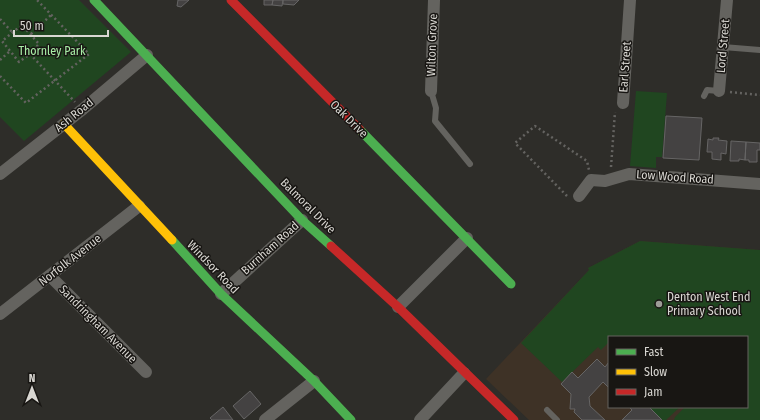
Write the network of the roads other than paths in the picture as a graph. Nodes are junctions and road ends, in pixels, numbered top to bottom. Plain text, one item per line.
1 (94, 0) edge
2 (231, 0) edge
3 (434, 0) edge
4 (630, 0) edge
5 (727, 0) edge
6 (724, 47) junction
7 (760, 50) edge
8 (147, 55) junction
9 (431, 91) joint
10 (719, 91) joint
11 (704, 96) dead end
12 (623, 103) road end
13 (64, 124) junction
14 (470, 164) dead end
15 (0, 174) edge
16 (760, 184) edge
17 (579, 196) road end
18 (139, 206) junction
19 (302, 220) junction
20 (467, 238) junction
21 (50, 276) junction
22 (511, 284) dead end
23 (221, 294) junction
24 (398, 307) junction
25 (0, 314) edge
26 (146, 372) dead end
27 (464, 373) junction
28 (314, 381) junction
29 (547, 410) dead end
30 (265, 420) edge
31 (351, 420) edge
32 (420, 420) edge
33 (514, 420) edge
34 (557, 420) edge

1 - 8 street, Balmoral Drive
2 - 20 street, Oak Drive
3 - 9 street, Wilton Grove
4 - 12 street, Earl Street
5 - 6 street, Lord Street
6 - 7 lane
6 - 10 street, Lord Street
8 - 13 street, Ash Road
8 - 19 street, Balmoral Drive
9 - 14 lane
10 - 11 lane
13 - 15 street, Ash Road
13 - 18 street, Windsor Road
16 - 17 street, Low Wood Road
18 - 21 street, Norfolk Avenue
18 - 23 street, Windsor Road
19 - 23 street, Burnham Road
19 - 24 street, Balmoral Drive
20 - 22 street, Oak Drive
20 - 24 street
21 - 25 street, Norfolk Avenue
21 - 26 street, Sandringham Avenue
23 - 28 street, Windsor Road
24 - 27 street, Balmoral Drive
27 - 32 street
27 - 33 street, Balmoral Drive
28 - 30 street
28 - 31 street, Windsor Road
29 - 34 lane

